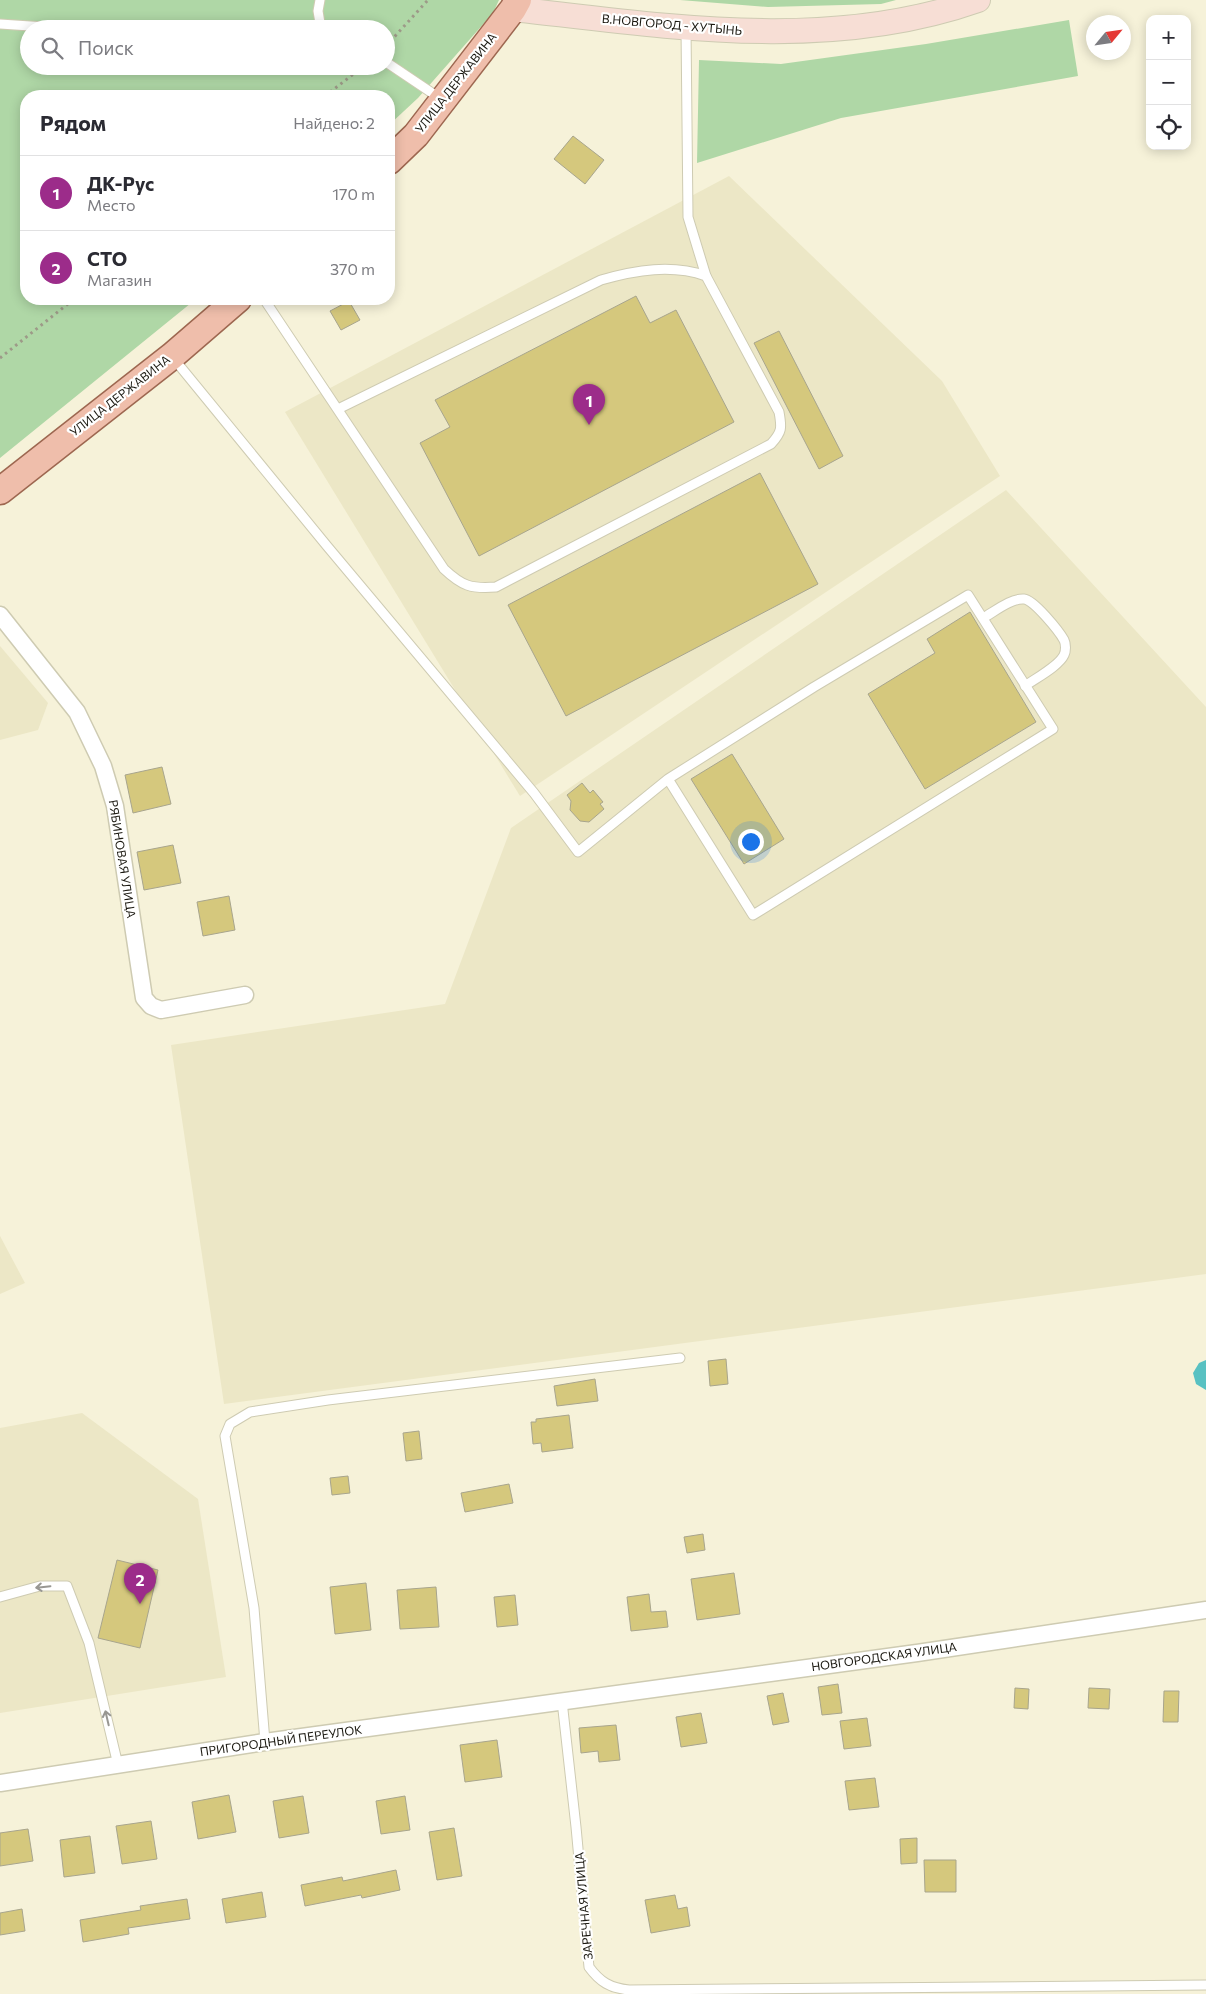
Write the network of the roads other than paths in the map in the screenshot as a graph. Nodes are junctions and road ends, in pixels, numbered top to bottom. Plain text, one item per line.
1 (320, 0) edge
2 (978, 0) edge
3 (515, 5) edge
4 (320, 20) edge
5 (0, 24) edge
6 (20, 25) edge
7 (686, 28) junction
8 (395, 68) edge
9 (443, 100) junction
10 (395, 155) edge
11 (706, 276) junction
12 (231, 305) edge
13 (268, 305) edge
14 (172, 356) junction
15 (338, 409) junction
16 (0, 490) edge
17 (0, 615) edge
18 (983, 618) junction
19 (1025, 686) junction
20 (668, 779) junction
21 (245, 995) dead end
22 (680, 1358) dead end
23 (0, 1597) edge
24 (1206, 1610) edge
25 (562, 1701) junction
26 (265, 1742) junction
27 (118, 1765) junction
28 (0, 1783) edge
29 (1206, 1985) edge
30 (1082, 1990) edge

1 - 4 lane
2 - 7 street, В.НОВГОРОД - ХУТЫНЬ
3 - 7 street, В.НОВГОРОД - ХУТЫНЬ
3 - 9 main road, УЛИЦА ДЕРЖАВИНА
5 - 6 lane
7 - 11 lane
8 - 9 lane
9 - 10 main road, УЛИЦА ДЕРЖАВИНА
11 - 15 lane
11 - 15 lane
12 - 14 main road, УЛИЦА ДЕРЖАВИНА
13 - 15 lane
14 - 16 main road, УЛИЦА ДЕРЖАВИНА
14 - 20 lane
17 - 21 street, РЯБИНОВАЯ УЛИЦА
18 - 19 lane
18 - 19 lane
18 - 20 lane
19 - 20 lane
22 - 26 lane
27 -> 23 lane
24 - 25 street, НОВГОРОДСКАЯ УЛИЦА
25 - 26 street, ПРИГОРОДНЫЙ ПЕРЕУЛОК
25 - 30 lane, ЗАРЕЧНАЯ УЛИЦА
26 - 27 street, ПРИГОРОДНЫЙ ПЕРЕУЛОК
27 - 28 street, ПРИГОРОДНЫЙ ПЕРЕУЛОК
29 - 30 lane, ЗАРЕЧНАЯ УЛИЦА

